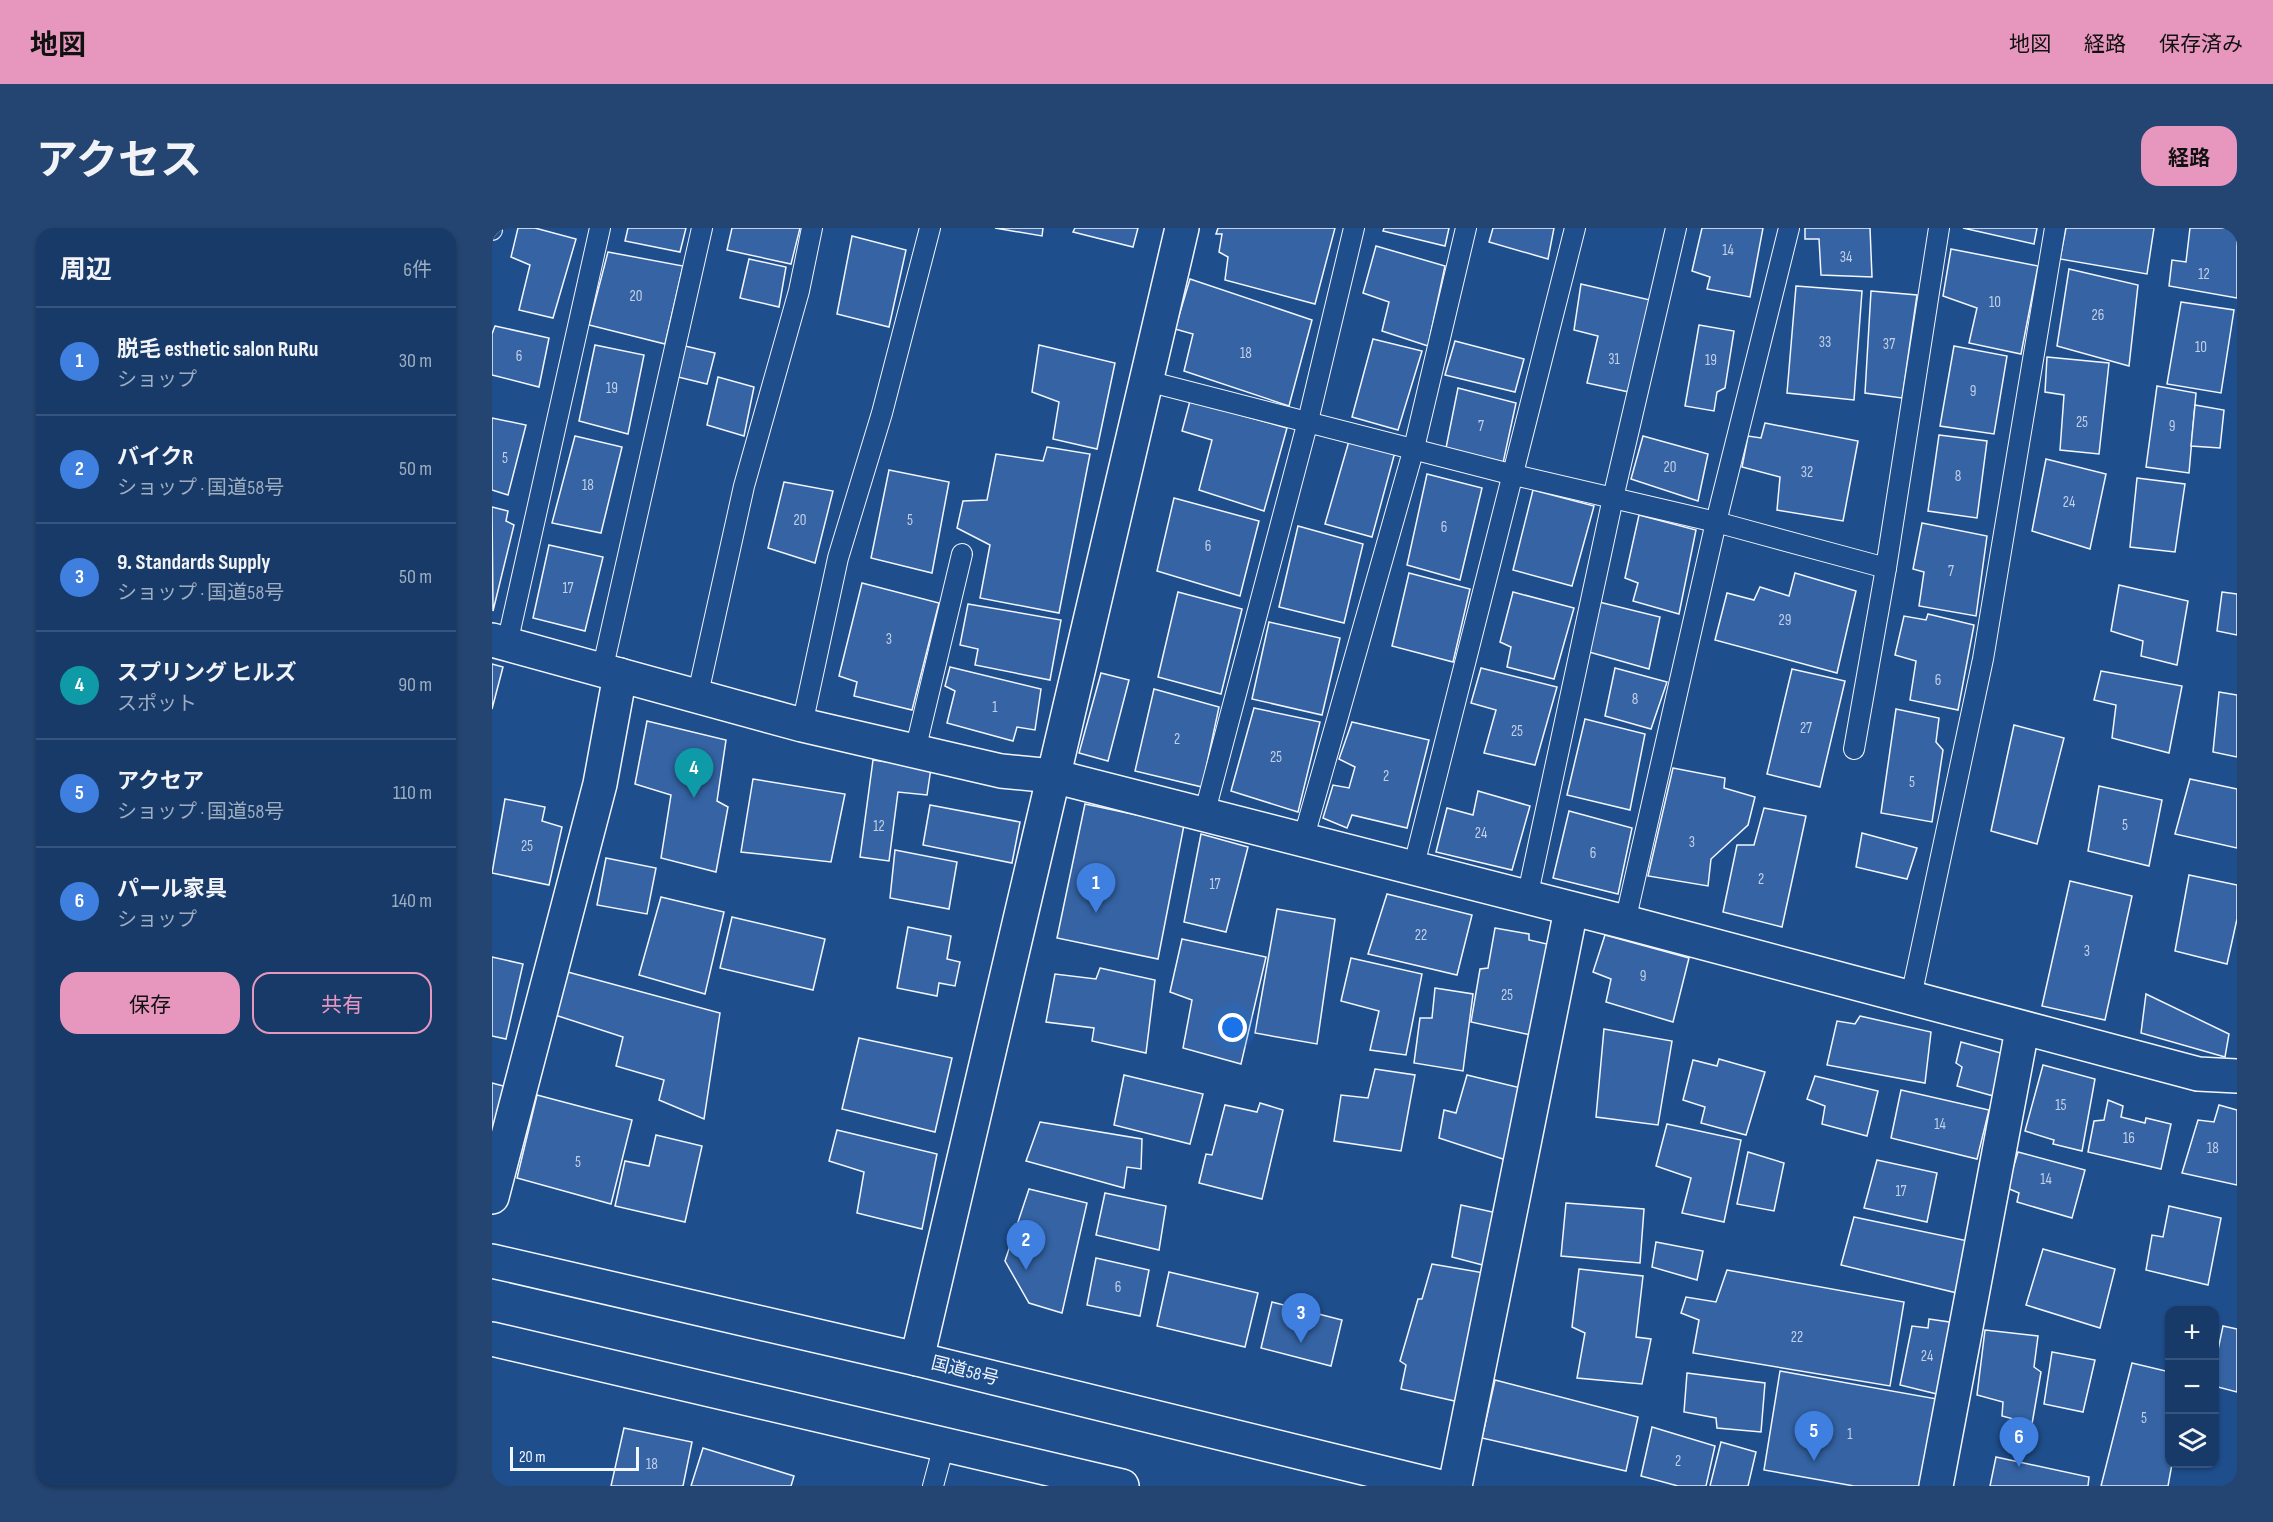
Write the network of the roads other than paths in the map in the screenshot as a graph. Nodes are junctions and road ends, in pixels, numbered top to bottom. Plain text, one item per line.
1 (600, 228) edge
2 (702, 228) edge
3 (812, 228) edge
4 (930, 228) edge
5 (1182, 228) edge
6 (1354, 228) edge
7 (1466, 228) edge
8 (1575, 228) edge
9 (1676, 228) edge
10 (1789, 228) edge
11 (1939, 228) edge
12 (2055, 228) edge
13 (1147, 381) junction
14 (1308, 421) junction
15 (1414, 448) junction
16 (1514, 475) junction
17 (1613, 498) junction
18 (1716, 522) junction
19 (962, 554) dead end
20 (1886, 568) junction
21 (500, 642) edge
22 (611, 673) junction
23 (697, 698) junction
24 (802, 726) junction
25 (1854, 749) dead end
26 (915, 751) junction
27 (1053, 776) junction
28 (1204, 815) junction
29 (1303, 840) junction
30 (1413, 869) junction
31 (1527, 898) junction
32 (1571, 910) junction
33 (1626, 922) junction
34 (1911, 997) junction
35 (2022, 1030) junction
36 (2237, 1076) edge
37 (492, 1197) edge
38 (492, 1261) edge
39 (492, 1339) edge
40 (917, 1359) junction
41 (944, 1445) junction
42 (933, 1486) edge
43 (1122, 1486) edge
44 (1437, 1486) edge
45 (1455, 1486) edge
46 (1936, 1486) edge

1 - 21 lane
2 - 22 lane
3 - 23 lane
4 - 24 lane
5 - 13 main road
6 - 14 lane
7 - 15 lane
8 - 16 lane
9 - 17 lane
10 - 18 lane
11 - 20 lane
12 - 34 lane
13 - 14 lane
13 - 27 main road
14 - 15 lane
14 - 28 lane
15 - 16 lane
15 - 29 lane
16 - 17 lane
16 - 30 lane
17 - 18 lane
17 - 31 lane
18 - 20 lane
18 - 33 lane
19 - 26 lane
20 - 25 lane
21 - 22 main road
22 - 23 main road
22 - 37 main road
23 - 24 main road
24 - 26 main road
26 - 27 main road
27 - 28 main road
27 - 40 main road
28 - 29 main road
29 - 30 main road
30 - 31 main road
31 - 32 main road
32 - 33 main road
32 - 45 main road
33 - 34 main road
34 - 35 main road
35 - 36 main road
35 - 46 main road
38 - 40 main road, 国道58号
39 - 41 main road
40 - 44 main road, 国道58号
41 - 42 lane
41 - 43 main road

